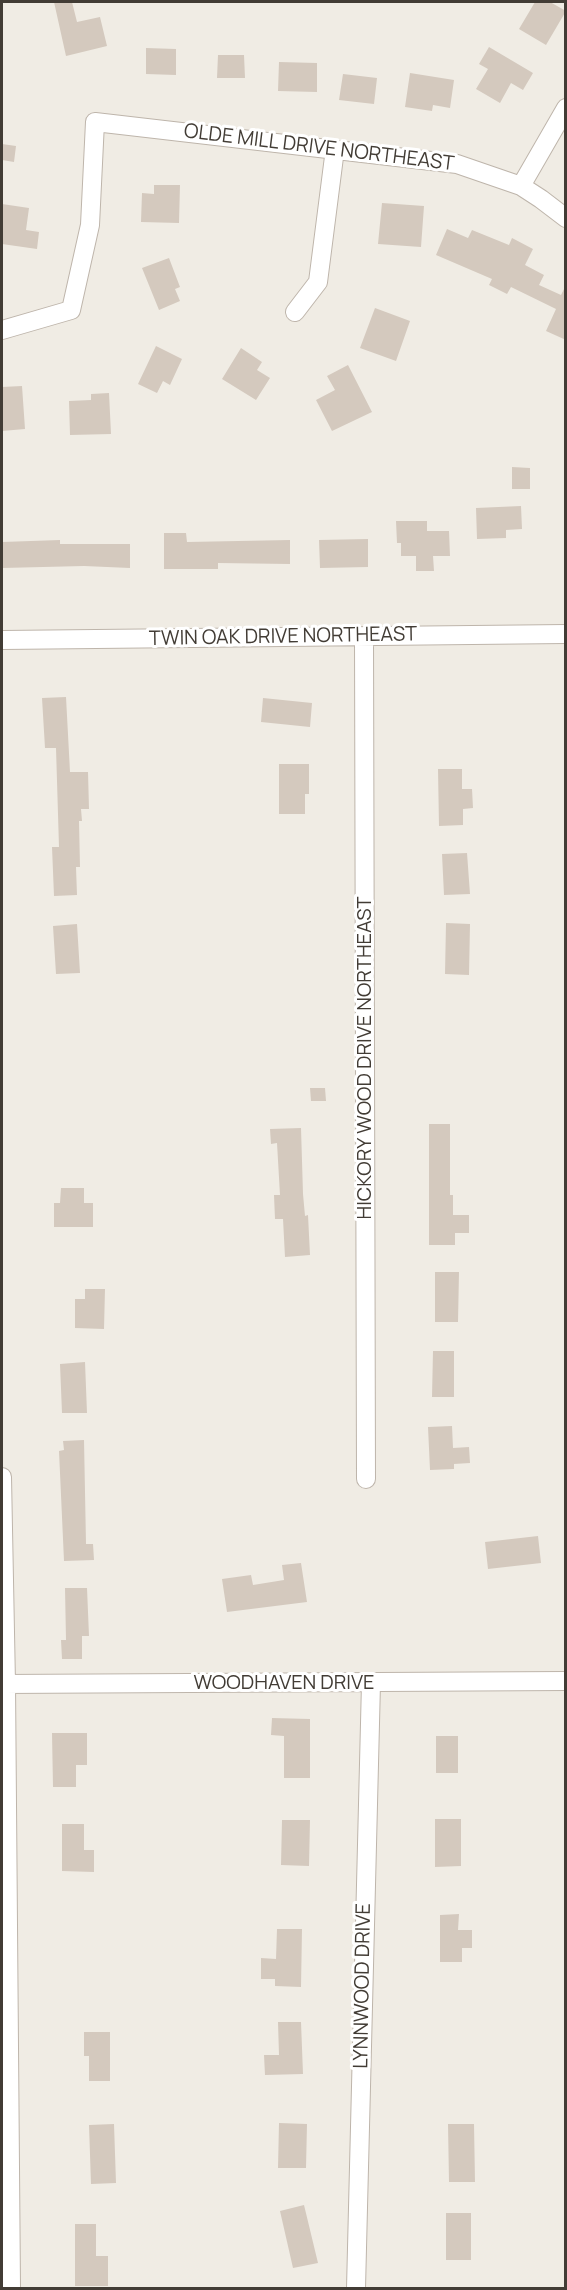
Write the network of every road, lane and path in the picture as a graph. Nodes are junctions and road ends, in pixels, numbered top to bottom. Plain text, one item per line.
1 (566, 108) edge
2 (335, 149) junction
3 (521, 186) junction
4 (566, 218) edge
5 (296, 312) dead end
6 (2, 330) edge
7 (566, 634) edge
8 (364, 636) junction
9 (2, 640) edge
10 (2, 1477) edge
11 (366, 1479) dead end
12 (2, 1498) edge
13 (566, 1681) edge
14 (371, 1683) junction
15 (4, 1684) edge
16 (11, 2289) edge
17 (356, 2289) edge

1 - 3 street
2 - 3 street, OLDE MILL DRIVE NORTHEAST
2 - 5 street
2 - 6 street, OLDE MILL DRIVE NORTHEAST
3 - 4 street, OLDE MILL DRIVE NORTHEAST
7 - 8 street, TWIN OAK DRIVE NORTHEAST
8 - 9 street, TWIN OAK DRIVE NORTHEAST
8 - 11 street, HICKORY WOOD DRIVE NORTHEAST
10 - 12 street
12 - 15 street
13 - 14 street, WOODHAVEN DRIVE
14 - 15 street, WOODHAVEN DRIVE
14 - 17 street, LYNNWOOD DRIVE
15 - 16 street

